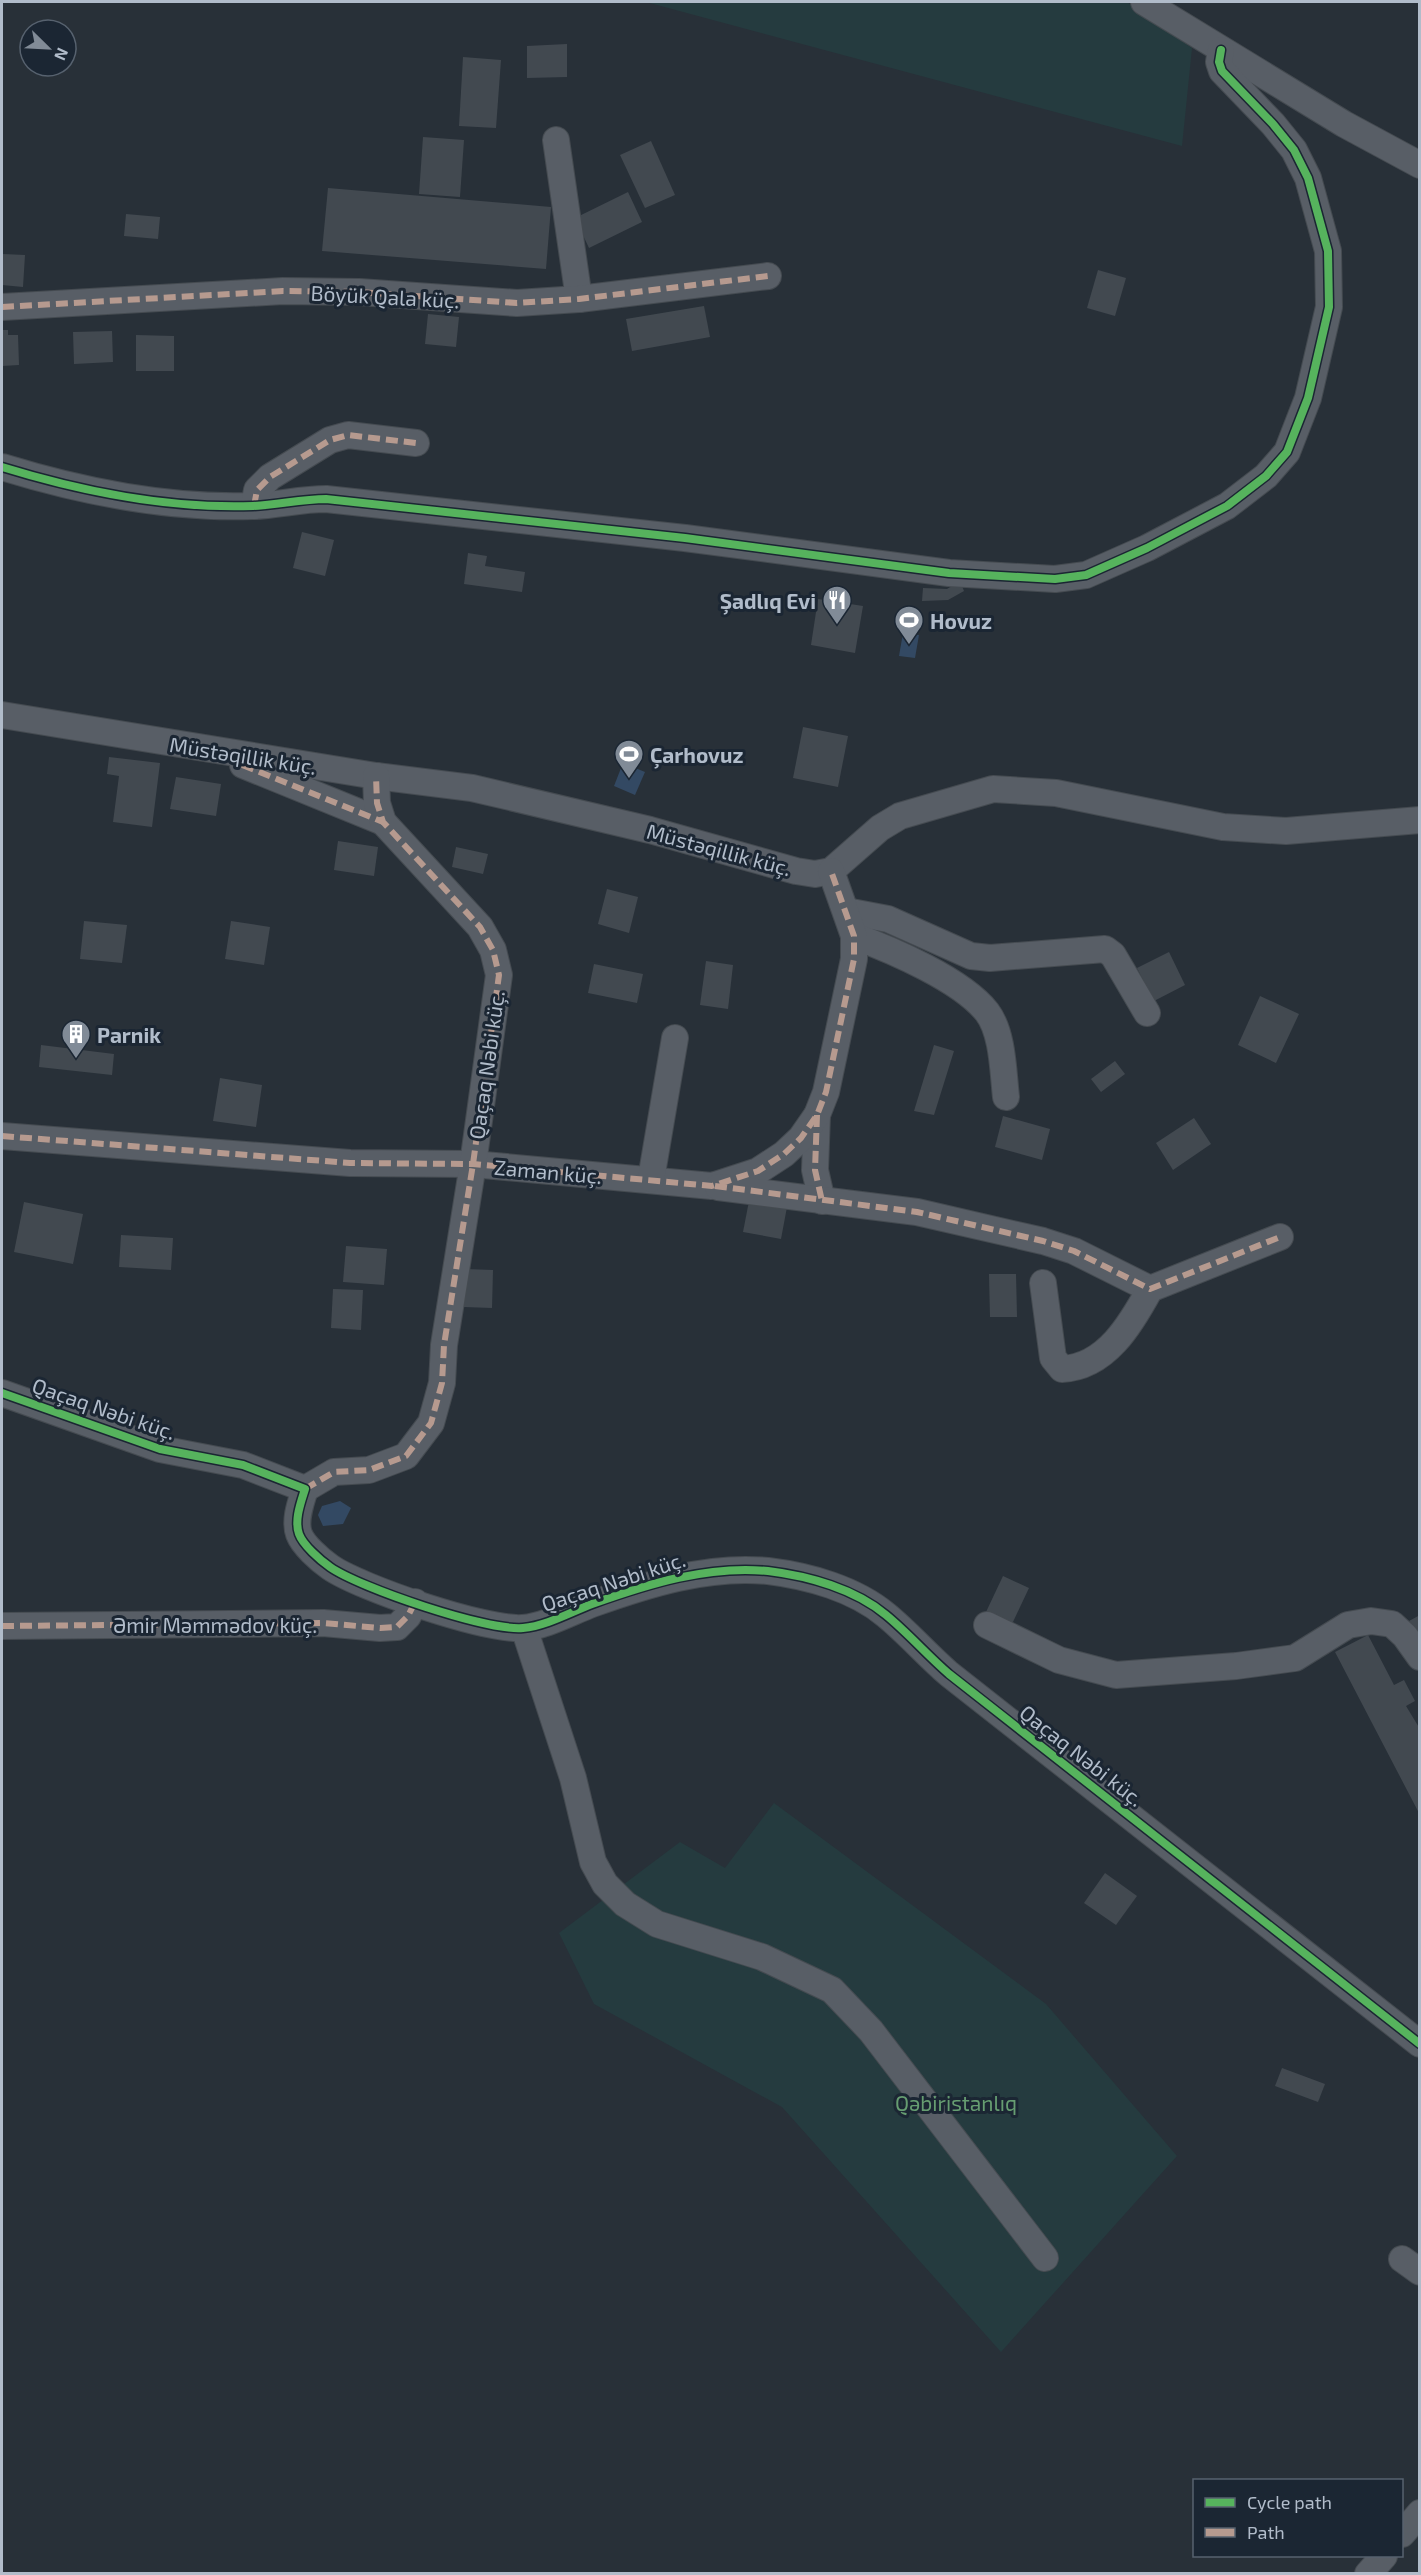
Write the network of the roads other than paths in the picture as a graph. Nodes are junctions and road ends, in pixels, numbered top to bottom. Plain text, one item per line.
1 (1144, 2) edge
2 (1221, 50) junction
3 (556, 140) dead end
4 (1419, 165) edge
5 (768, 276) dead end
6 (579, 299) junction
7 (2, 307) edge
8 (416, 444) dead end
9 (2, 467) edge
10 (254, 506) junction
11 (2, 715) edge
12 (229, 753) junction
13 (376, 776) junction
14 (1419, 820) edge
15 (383, 822) junction
16 (831, 871) junction
17 (846, 910) junction
18 (854, 936) junction
19 (1147, 1013) dead end
20 (675, 1038) dead end
21 (1006, 1097) dead end
22 (817, 1115) junction
23 (2, 1136) edge
24 (473, 1164) junction
25 (651, 1179) junction
26 (712, 1186) junction
27 (822, 1201) junction
28 (1280, 1237) dead end
29 (1043, 1282) dead end
30 (1150, 1289) junction
31 (2, 1394) edge
32 (305, 1489) junction
33 (415, 1602) junction
34 (987, 1625) dead end
35 (2, 1626) edge
36 (524, 1628) junction
37 (1419, 1657) edge
38 (1419, 2044) edge
39 (1045, 2258) dead end
40 (1419, 2513) edge
41 (1403, 2532) edge
42 (1383, 2557) edge
43 (1368, 2574) edge

1 - 2 street
2 - 4 street
2 - 10 street
3 - 6 street
5 - 6 street, Böyük Qala küç.
6 - 7 street, Böyük Qala küç.
8 - 10 street
9 - 10 street
11 - 12 street, Müstəqillik küç.
12 - 13 street, Müstəqillik küç.
12 - 15 street
13 - 15 street
13 - 16 street, Müstəqillik küç.
14 - 16 street
15 - 24 street, Qaçaq Nəbi küç.
16 - 17 street, Zaman küç.
17 - 18 street, Zaman küç.
17 - 19 street
18 - 21 street
18 - 22 street, Zaman küç.
20 - 25 street
22 - 26 street, Zaman küç.
22 - 27 street
23 - 24 street, Zaman küç.
24 - 25 street, Zaman küç.
24 - 32 street, Qaçaq Nəbi küç.
25 - 26 street, Zaman küç.
26 - 27 street
27 - 30 street
28 - 30 street
29 - 30 street
31 - 32 street, Qaçaq Nəbi küç.
32 - 33 street, Qaçaq Nəbi küç.
33 - 35 street, Əmir Məmmədov küç.
33 - 36 street, Qaçaq Nəbi küç.
34 - 37 street
36 - 38 street, Qaçaq Nəbi küç.
36 - 39 street
40 - 41 street
42 - 43 street

